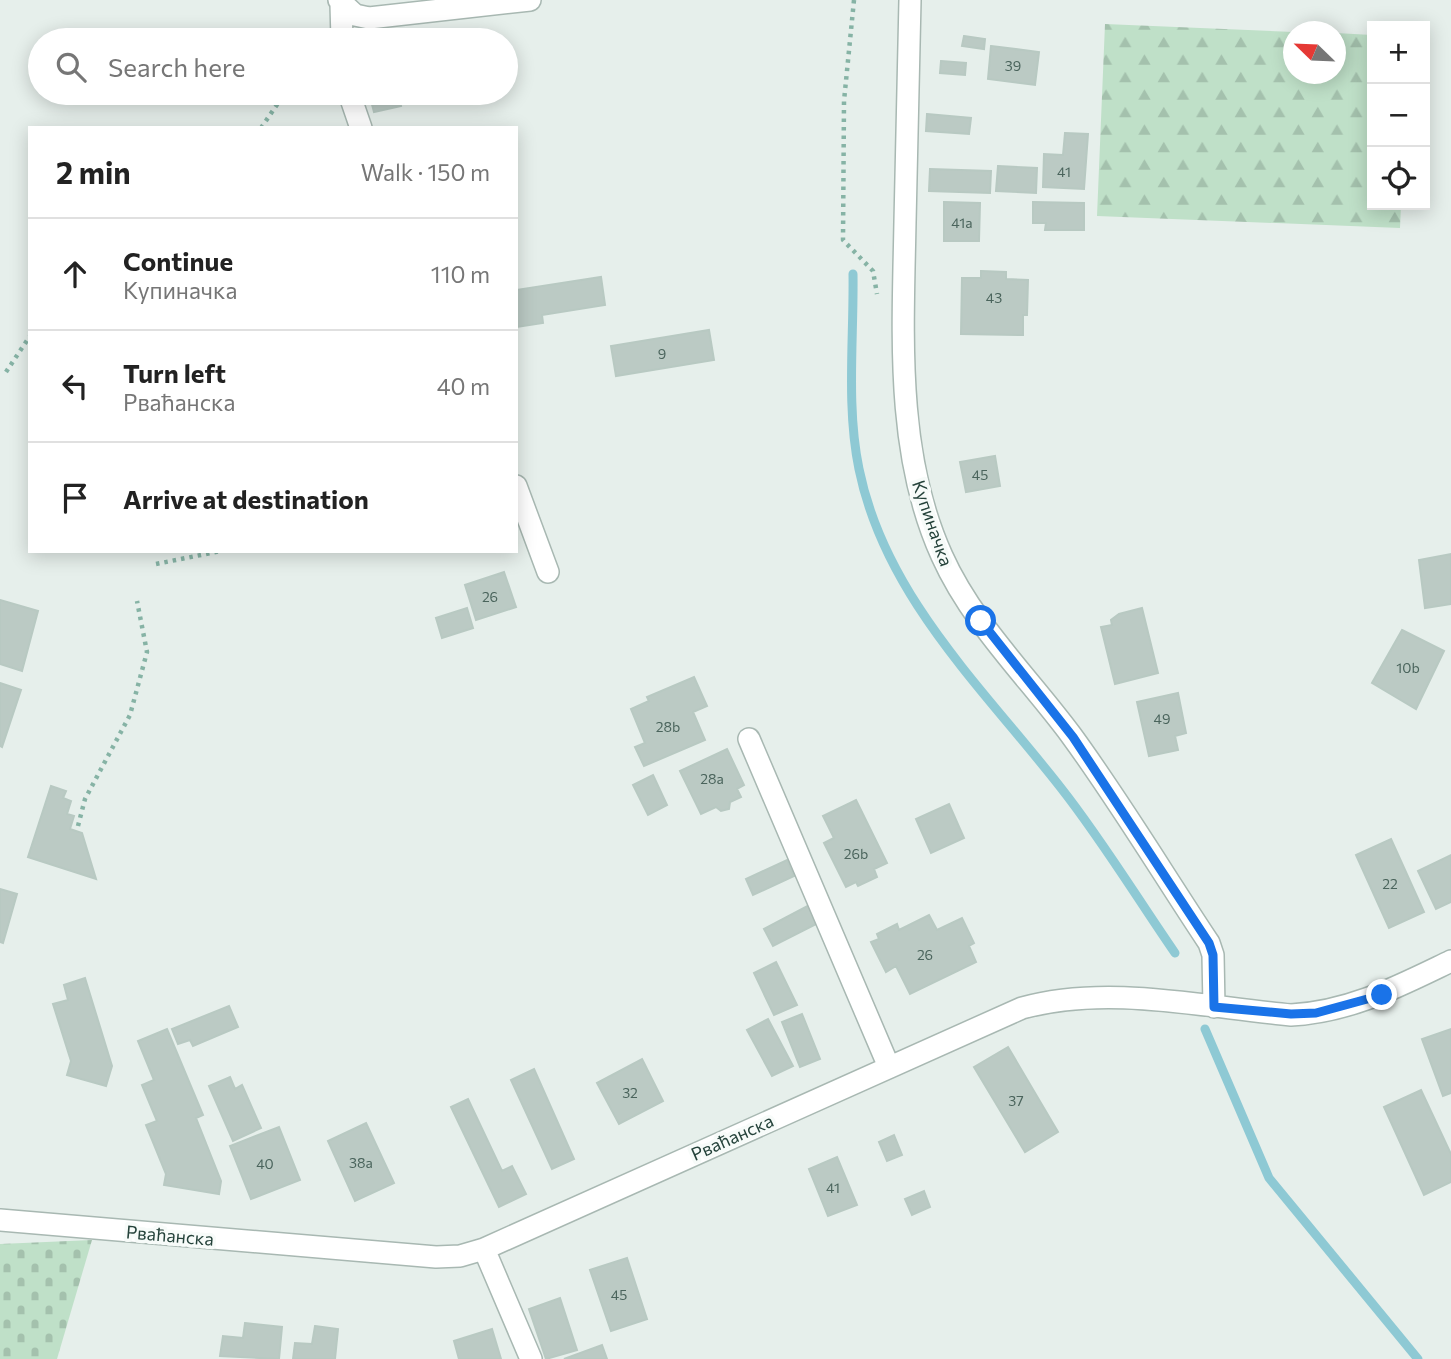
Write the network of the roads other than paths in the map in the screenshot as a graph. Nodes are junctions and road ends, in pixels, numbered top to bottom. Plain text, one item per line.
1 (530, 0) edge
2 (910, 0) edge
3 (340, 2) edge
4 (341, 28) edge
5 (353, 105) edge
6 (360, 126) edge
7 (518, 491) edge
8 (548, 572) dead end
9 (750, 739) dead end
10 (1451, 961) edge
11 (1214, 1007) junction
12 (889, 1067) junction
13 (0, 1220) edge
14 (484, 1249) junction
15 (531, 1359) edge

1 - 3 street
2 - 11 street, Купиначка
3 - 4 street
5 - 6 street
7 - 8 street
9 - 12 street
10 - 11 street, Рваћанска
11 - 12 street, Рваћанска
12 - 14 street, Рваћанска
13 - 14 street, Рваћанска
14 - 15 street

